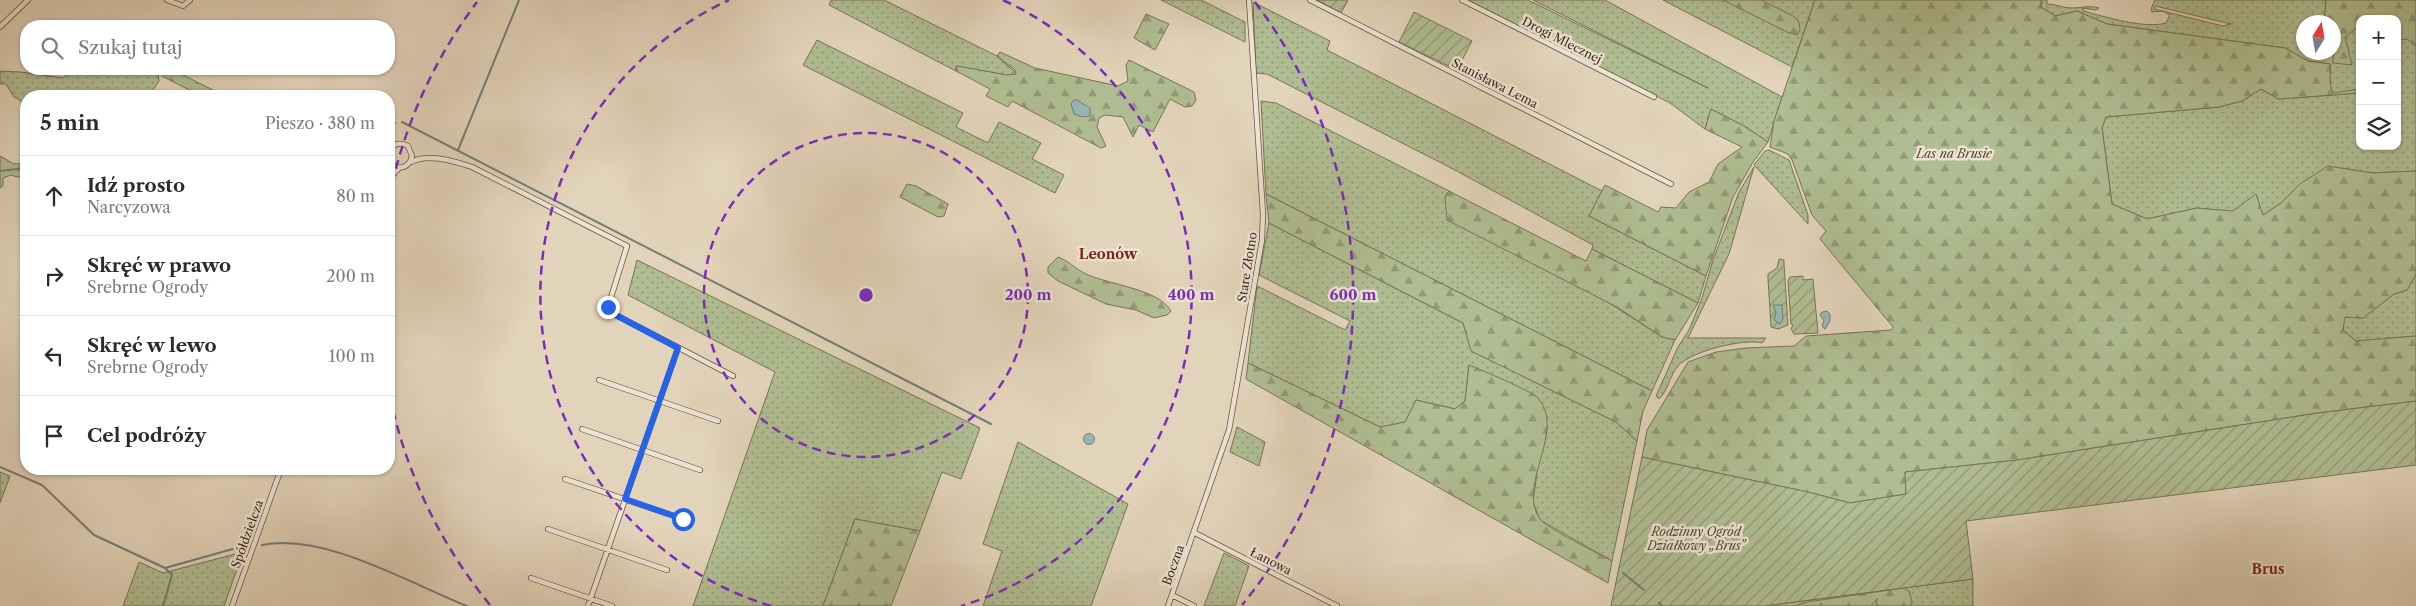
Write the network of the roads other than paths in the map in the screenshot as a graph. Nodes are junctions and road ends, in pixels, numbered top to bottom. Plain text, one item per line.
1 (28, 0) edge
2 (167, 0) edge
3 (190, 0) edge
4 (1249, 0) edge
5 (1310, 0) edge
6 (1462, 0) edge
7 (0, 27) edge
8 (1654, 97) dead end
9 (395, 145) edge
10 (412, 153) junction
11 (422, 158) junction
12 (410, 162) junction
13 (395, 166) edge
14 (399, 168) junction
15 (395, 172) edge
16 (1671, 184) dead end
17 (678, 348) junction
18 (733, 376) dead end
19 (599, 380) dead end
20 (660, 401) junction
21 (718, 421) dead end
22 (582, 429) dead end
23 (642, 451) junction
24 (700, 470) dead end
25 (279, 475) edge
26 (565, 479) dead end
27 (625, 499) junction
28 (683, 519) dead end
29 (548, 530) dead end
30 (1195, 532) junction
31 (607, 550) junction
32 (667, 570) dead end
33 (531, 578) dead end
34 (1172, 595) junction
35 (590, 598) junction
36 (232, 606) edge
37 (588, 606) edge
38 (612, 606) edge
39 (1168, 606) edge
40 (1194, 606) edge
41 (1337, 606) edge

1 - 7 street
2 - 3 street
4 - 30 street, Stare Złotno
5 - 16 street, Stanisława Lema
6 - 8 street, Drogi Mlecznej
9 - 10 street
10 - 11 street
10 - 12 street
11 - 12 street
11 - 17 street
12 - 14 street
13 - 14 street
14 - 15 street
17 - 18 street
17 - 20 street
19 - 20 street
20 - 21 street
20 - 23 street
22 - 23 street
23 - 24 street
23 - 27 street
25 - 36 street, Spółdzielcza
26 - 27 street
27 - 28 street
27 - 31 street
29 - 31 street
30 - 34 street, Boczna
30 - 41 street, Łanowa
31 - 32 street
31 - 35 street
33 - 35 street
34 - 39 street, Boczna
34 - 40 street
35 - 37 street
35 - 38 street

